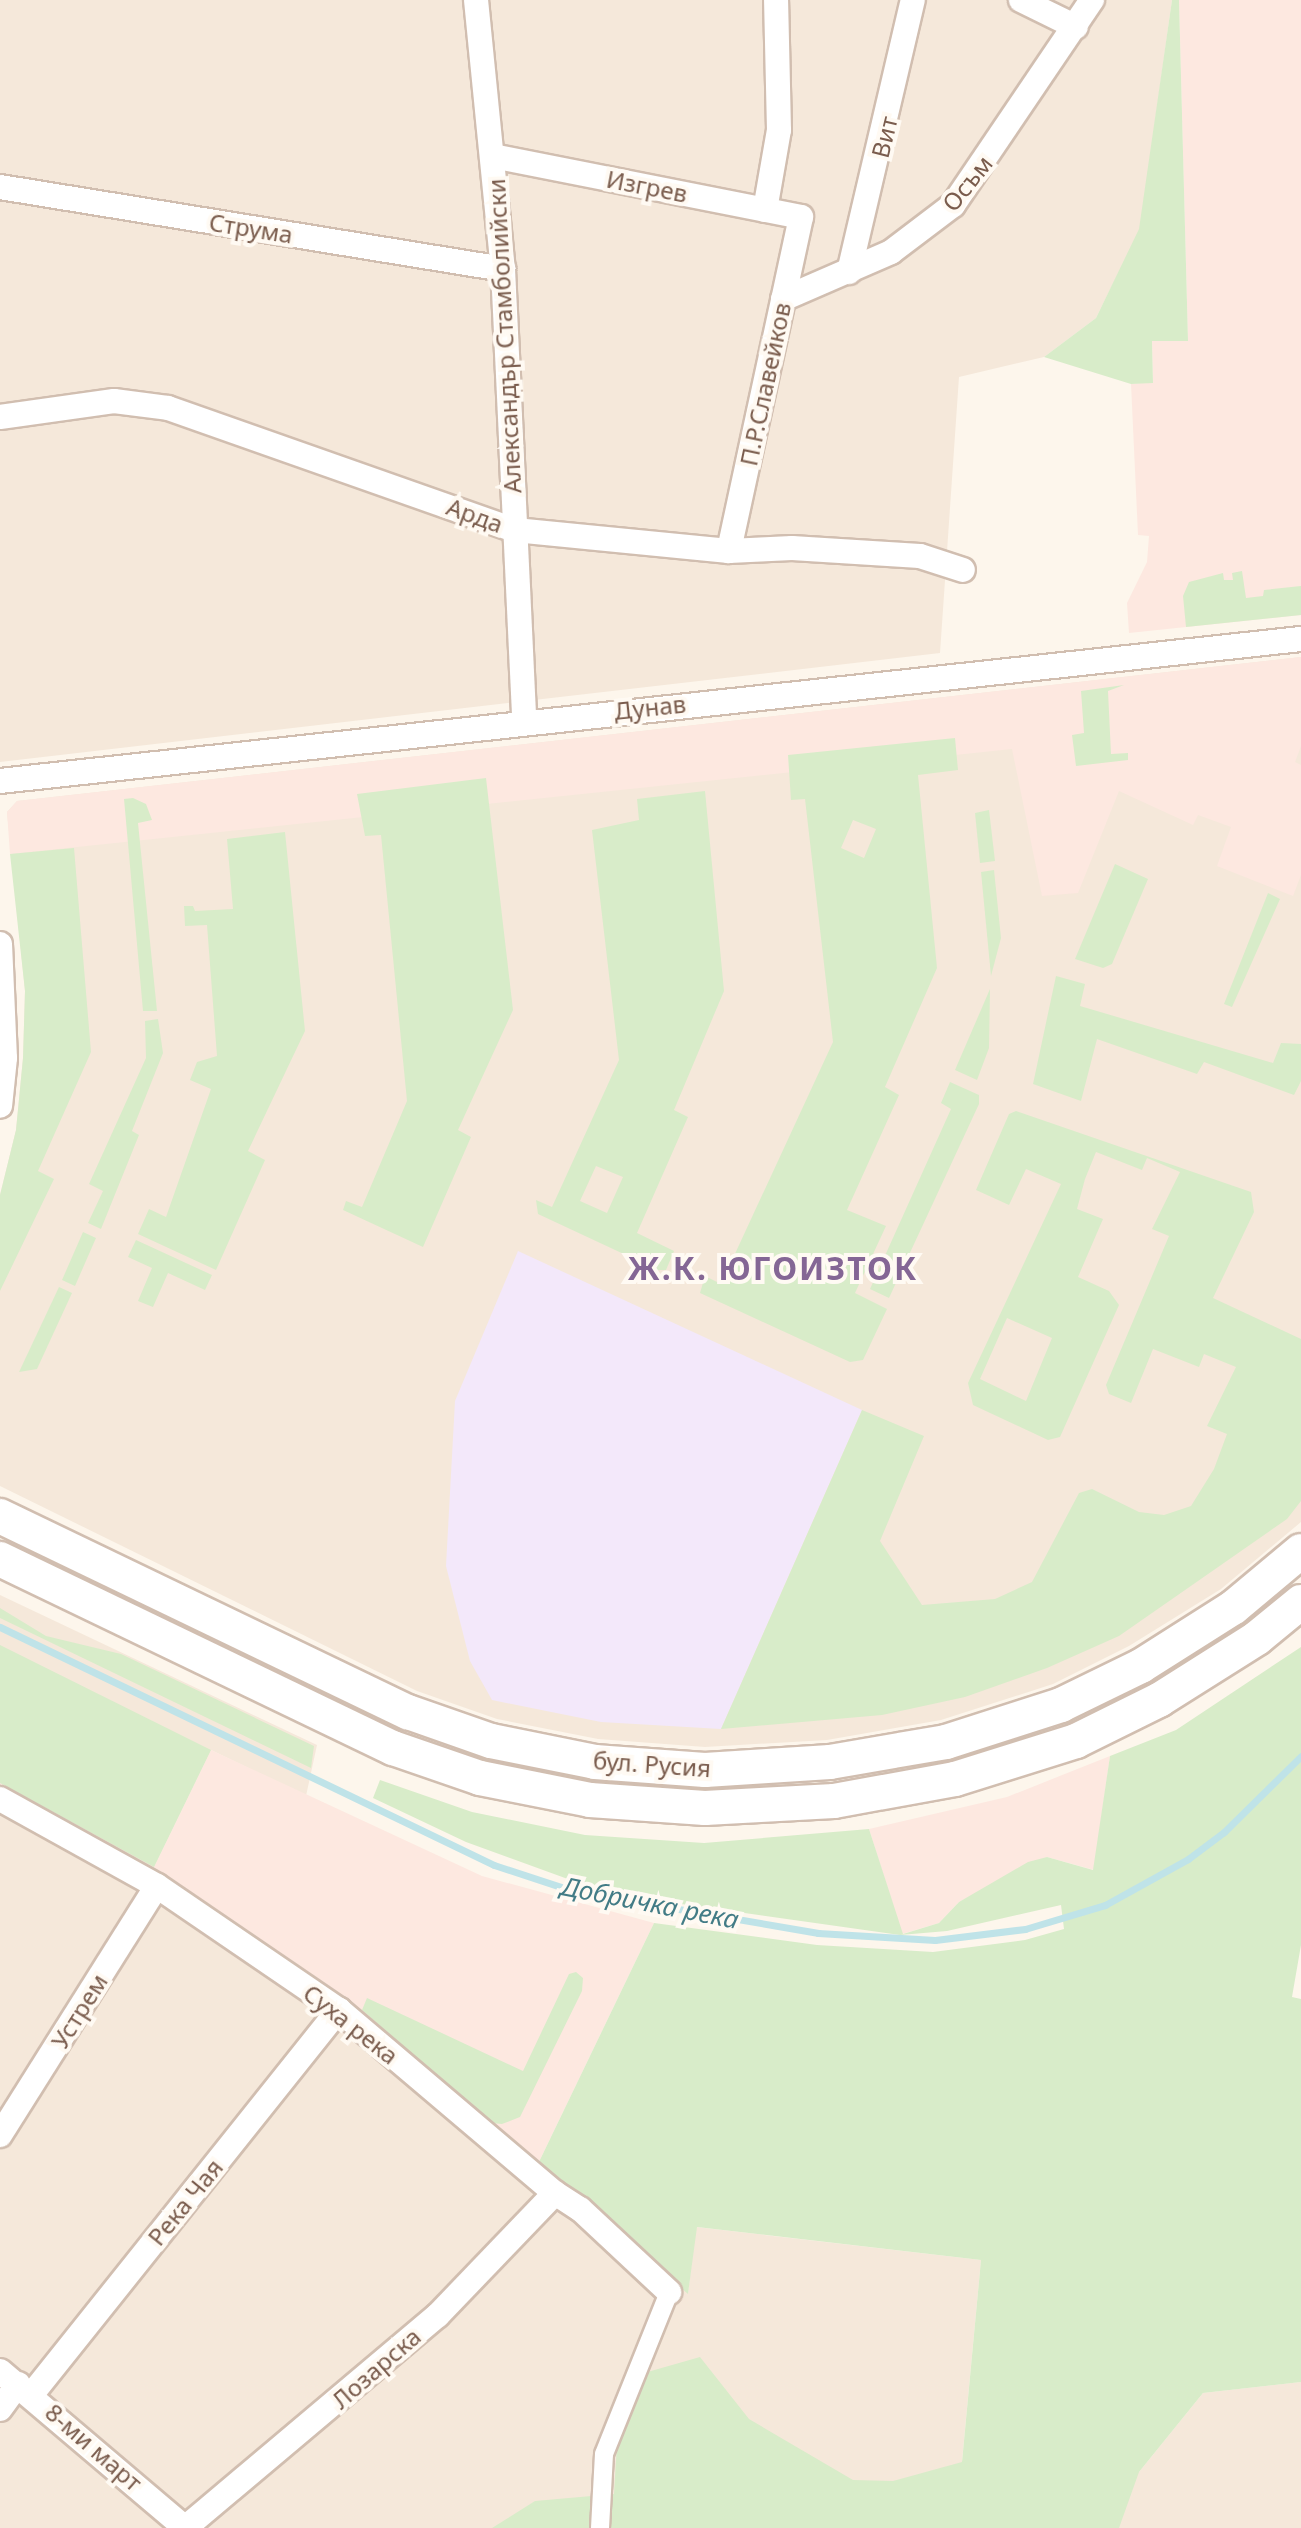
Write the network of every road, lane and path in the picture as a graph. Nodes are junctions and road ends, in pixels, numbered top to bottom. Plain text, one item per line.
1 (476, 0) edge
2 (776, 0) edge
3 (913, 0) edge
4 (1021, 0) edge
5 (1092, 0) edge
6 (1076, 27) junction
7 (493, 156) junction
8 (0, 187) edge
9 (765, 210) junction
10 (801, 217) joint
11 (503, 269) junction
12 (849, 272) junction
13 (783, 299) junction
14 (0, 417) edge
15 (515, 530) junction
16 (729, 551) junction
17 (963, 570) dead end
18 (1301, 639) edge
19 (524, 720) junction
20 (0, 781) edge
21 (0, 944) edge
22 (0, 1106) edge
23 (0, 1516) edge
24 (1301, 1551) edge
25 (0, 1559) edge
26 (1301, 1602) edge
27 (0, 1799) edge
28 (157, 1886) junction
29 (339, 2010) junction
30 (0, 2135) edge
31 (555, 2193) junction
32 (669, 2292) joint
33 (17, 2383) edge
34 (0, 2409) edge
35 (185, 2528) edge
36 (600, 2528) edge

1 - 7 street, Александър Стамболийски
2 - 9 street
3 - 12 street, Вит
4 - 6 street
5 - 6 street, Осъм
6 - 12 street, Осъм
7 - 9 street, Изгрев
7 - 11 street, Александър Стамболийски
8 - 11 street, Струма
9 - 10 street, Изгрев
10 - 13 street, П.Р.Славейков
11 - 15 street, Александър Стамболийски
12 - 13 street, Осъм
13 - 16 street, П.Р.Славейков
14 - 15 street, Арда
15 - 16 street, Арда
15 - 19 street, Александър Стамболийски
16 - 17 street, Арда
18 - 19 street, Дунав
19 - 20 street, Дунав
21 - 22 street
23 - 24 main road, бул. Русия
25 - 26 main road, бул. Русия
27 - 28 street, Суха река
28 - 29 street, Суха река
28 - 30 street, Устрем
29 - 31 street, Суха река
29 - 33 street, Река Чая
31 - 32 street, Суха река
31 - 35 street, Лозарска
32 - 36 street
33 - 34 street, Река Чая
33 - 35 street, 8-ми март

